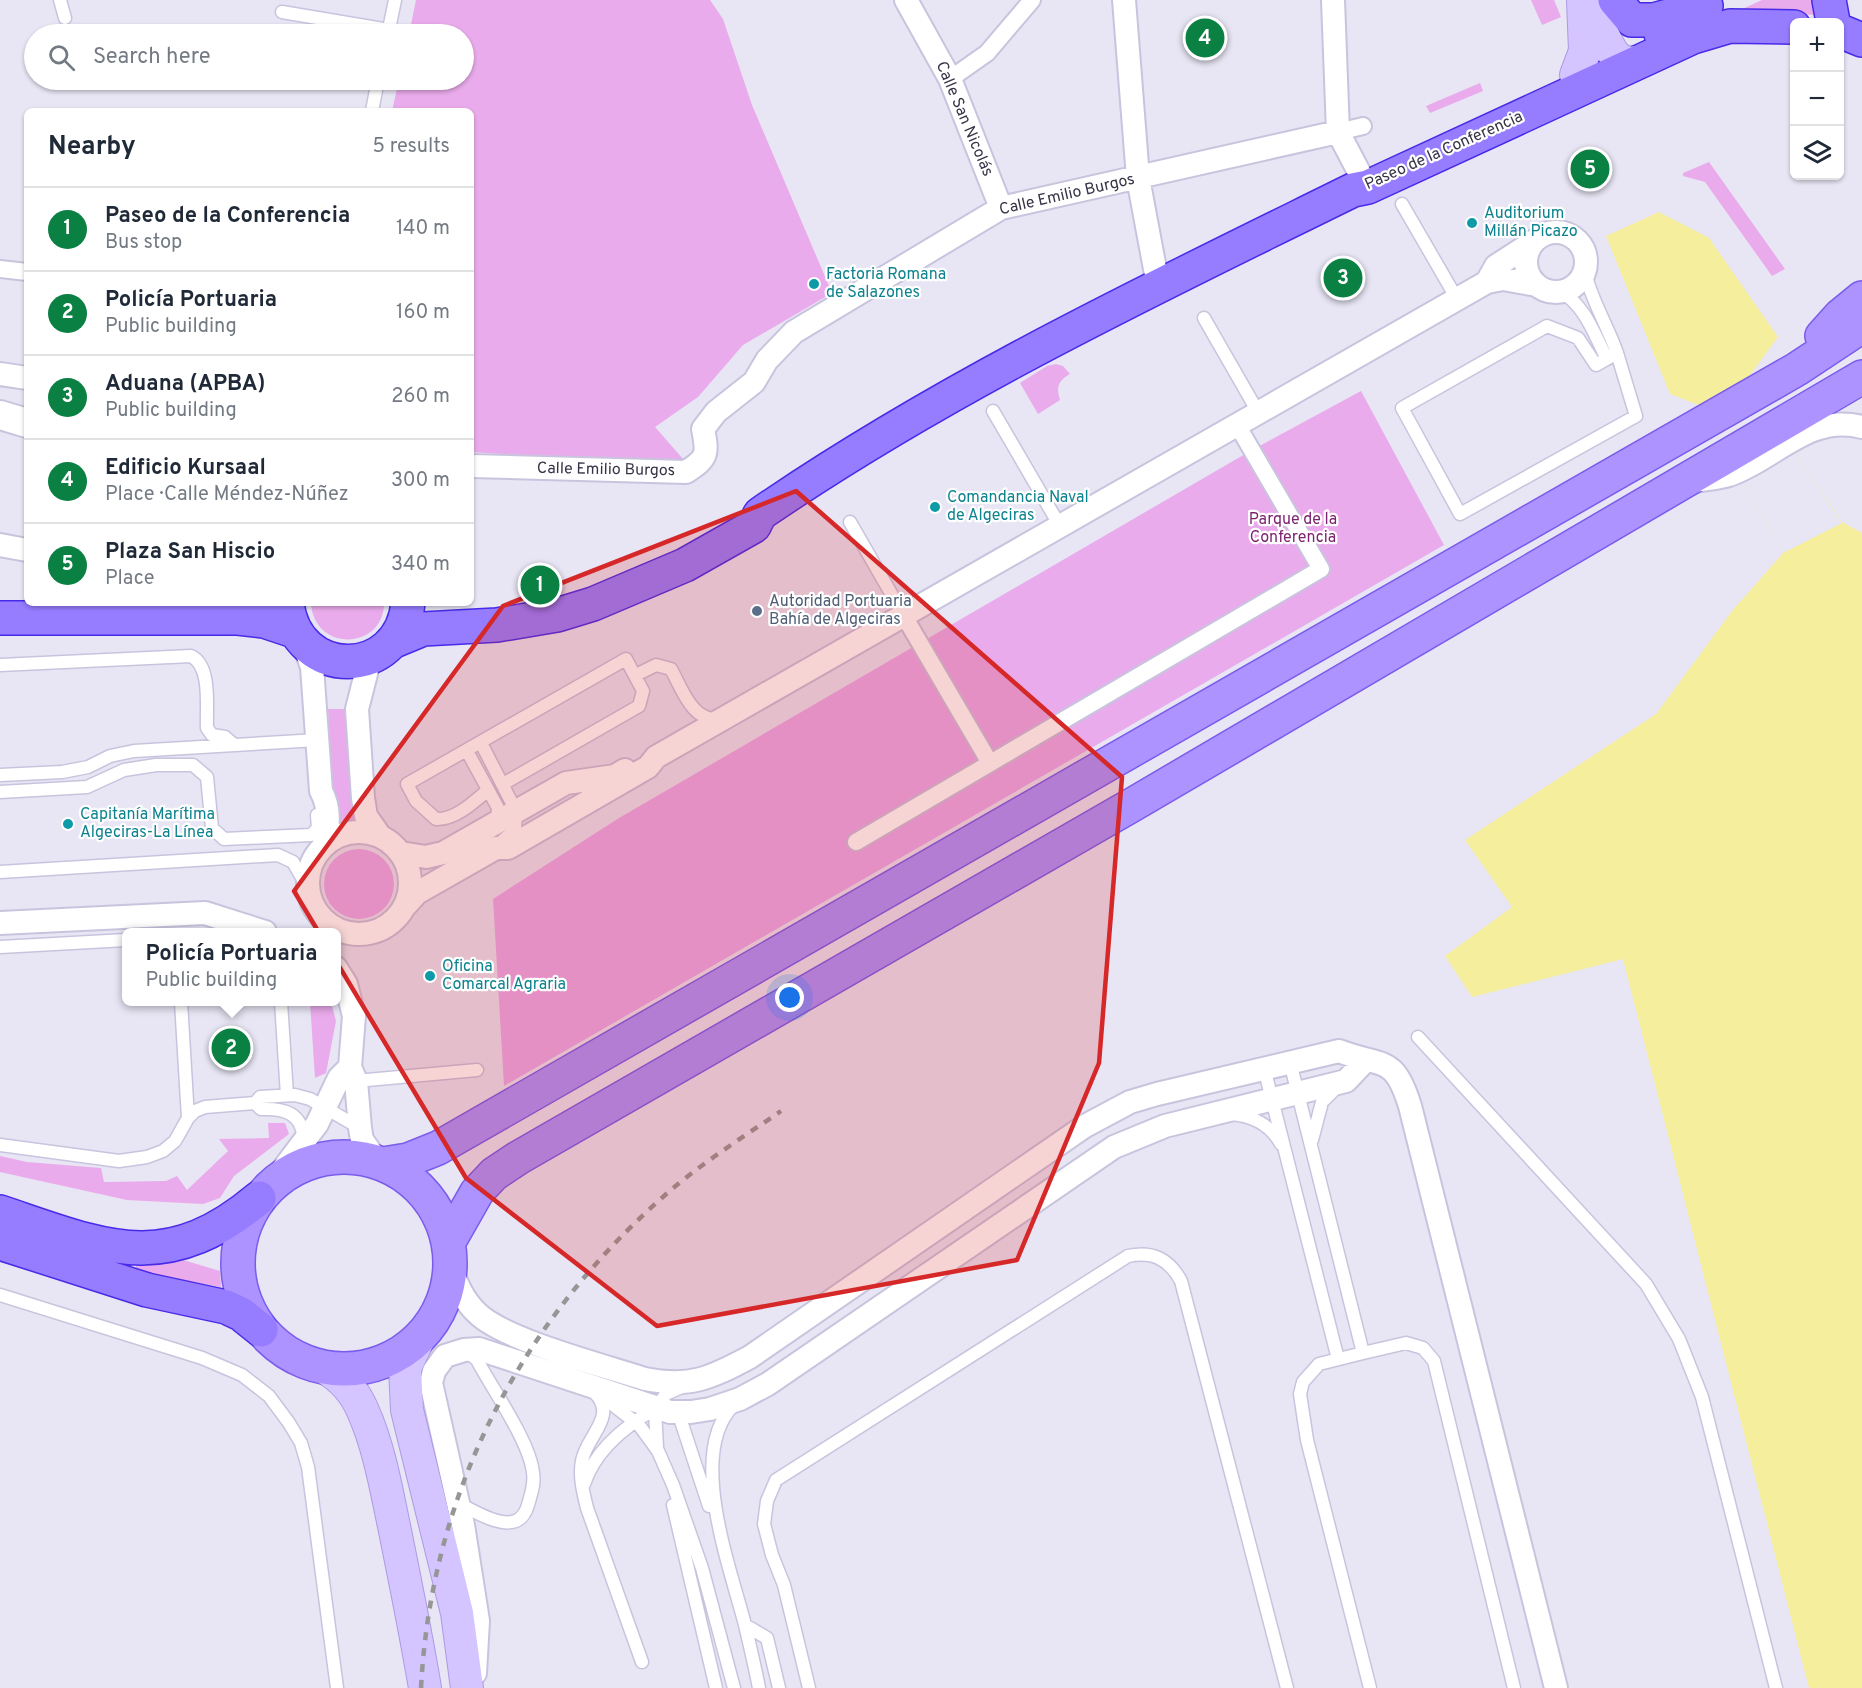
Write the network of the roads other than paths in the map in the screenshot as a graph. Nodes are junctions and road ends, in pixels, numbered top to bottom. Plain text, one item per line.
1 (60, 0) edge
2 (395, 0) edge
3 (906, 0) edge
4 (1032, 0) edge
5 (1124, 0) edge
6 (1333, 0) edge
7 (1584, 0) edge
8 (1615, 0) edge
9 (1828, 0) edge
10 (1713, 3) edge
11 (282, 12) dead end
12 (65, 18) dead end
13 (1832, 18) edge
14 (346, 24) edge
15 (390, 24) edge
16 (1790, 27) edge
17 (1844, 31) edge
18 (1862, 32) edge
19 (1844, 33) edge
20 (1862, 40) edge
21 (1626, 59) junction
22 (1576, 75) junction
23 (950, 79) junction
24 (376, 90) edge
25 (373, 108) edge
26 (1364, 126) dead end
27 (1338, 132) junction
28 (1138, 178) junction
29 (1356, 182) junction
30 (1402, 204) dead end
31 (1001, 208) junction
32 (1533, 242) junction
33 (0, 269) edge
34 (24, 272) edge
35 (1585, 272) junction
36 (1487, 282) junction
37 (1158, 285) junction
38 (1537, 285) junction
39 (1561, 292) junction
40 (1862, 298) edge
41 (1456, 299) junction
42 (1204, 318) dead end
43 (1862, 326) edge
44 (1612, 356) junction
45 (1797, 369) junction
46 (0, 374) edge
47 (1862, 377) edge
48 (24, 378) edge
49 (993, 411) dead end
50 (1258, 412) junction
51 (0, 415) edge
52 (24, 422) edge
53 (1236, 423) junction
54 (1862, 427) edge
55 (474, 466) edge
56 (1686, 483) junction
57 (760, 514) junction
58 (850, 522) dead end
59 (1060, 526) junction
60 (0, 545) edge
61 (24, 549) edge
62 (44, 606) edge
63 (203, 606) edge
64 (243, 606) edge
65 (407, 606) edge
66 (472, 606) edge
67 (0, 607) edge
68 (904, 616) junction
69 (0, 618) edge
70 (295, 625) edge
71 (382, 649) junction
72 (0, 664) edge
73 (636, 675) junction
74 (724, 719) junction
75 (318, 740) junction
76 (481, 743) junction
77 (233, 744) junction
78 (468, 751) junction
79 (656, 757) junction
80 (990, 763) junction
81 (0, 775) edge
82 (503, 784) junction
83 (488, 790) junction
84 (321, 791) junction
85 (0, 792) edge
86 (507, 817) junction
87 (380, 836) junction
88 (855, 842) dead end
89 (323, 847) junction
90 (496, 848) junction
91 (401, 854) junction
92 (0, 872) edge
93 (308, 888) junction
94 (406, 905) junction
95 (0, 923) edge
96 (250, 928) edge
97 (338, 928) edge
98 (341, 929) edge
99 (122, 940) edge
100 (0, 946) edge
101 (341, 976) edge
102 (181, 1006) edge
103 (282, 1006) edge
104 (1419, 1037) dead end
105 (1365, 1061) junction
106 (1290, 1062) junction
107 (1264, 1068) junction
108 (477, 1070) dead end
109 (353, 1074) junction
110 (1346, 1081) junction
111 (1298, 1093) junction
112 (287, 1095) junction
113 (1272, 1099) junction
114 (255, 1103) junction
115 (326, 1107) junction
116 (1218, 1113) junction
117 (188, 1118) junction
118 (360, 1128) junction
119 (304, 1140) junction
120 (1311, 1144) junction
121 (0, 1145) edge
122 (1285, 1150) junction
123 (380, 1162) junction
124 (265, 1192) junction
125 (0, 1212) edge
126 (0, 1243) edge
127 (449, 1254) junction
128 (0, 1295) edge
129 (261, 1330) junction
130 (418, 1340) junction
131 (464, 1350) junction
132 (1363, 1353) junction
133 (1338, 1359) junction
134 (325, 1368) junction
135 (645, 1379) junction
136 (691, 1383) junction
137 (586, 1387) junction
138 (740, 1399) junction
139 (667, 1405) junction
140 (634, 1421) junction
141 (658, 1451) junction
142 (582, 1488) junction
143 (458, 1503) junction
144 (720, 1535) junction
145 (745, 1625) junction
146 (642, 1662) dead end
147 (337, 1688) edge
148 (425, 1688) edge
149 (467, 1688) edge
150 (474, 1688) edge
151 (717, 1688) edge
152 (734, 1688) edge
153 (759, 1688) edge
154 (779, 1688) edge
155 (809, 1688) edge
156 (1287, 1688) edge
157 (1370, 1688) edge
158 (1514, 1688) edge
159 (1556, 1688) edge
160 (1776, 1688) edge

1 - 12 lane
2 - 15 lane
3 - 23 street, Calle San Nicolás
4 - 23 street
5 - 28 street
6 - 27 street
7 - 21 main road
7 - 22 main road
8 - 10 highway
9 - 13 highway
10 - 21 highway
11 - 14 lane
16 - 21 highway
17 - 18 highway
19 - 20 highway
21 - 22 highway, Paseo de la Conferencia
21 - 29 highway, Paseo de la Conferencia
22 - 29 highway, Paseo de la Conferencia
23 - 31 street, Calle San Nicolás
24 - 25 lane
26 - 27 street
27 - 28 street, Calle Emilio Burgos
27 - 29 street
28 - 31 street, Calle Emilio Burgos
28 - 37 street
29 - 37 highway
30 - 41 lane
31 - 55 street, Calle Emilio Burgos
32 - 35 street
32 - 36 street
32 - 38 street
33 - 34 street
35 - 39 street
35 - 44 lane
36 - 38 street
36 - 41 street
37 - 57 highway
38 - 39 street
39 - 44 lane
40 - 45 main road
41 - 50 street
42 - 50 lane
43 - 45 main road
44 - 44 lane
45 - 123 main road
46 - 48 street
47 - 56 main road
49 - 59 lane
50 - 53 street
51 - 52 street
53 - 59 street
53 - 80 street
54 - 56 street
56 - 127 main road
57 - 66 highway
57 - 71 highway
58 - 68 lane
59 - 68 street
60 - 61 street
62 - 67 highway
63 - 64 highway
65 - 71 highway
68 - 74 street
68 - 80 street
69 - 70 highway
70 - 71 highway
70 - 75 street
71 - 87 street
72 - 77 lane
73 - 74 lane
73 - 76 lane
73 - 82 lane
74 - 79 street
75 - 77 lane
75 - 84 street
76 - 78 lane
76 - 82 lane
77 - 81 lane
78 - 83 lane
78 - 83 lane
79 - 86 street
79 - 90 street
80 - 88 street
82 - 86 lane
83 - 86 lane
84 - 85 lane
84 - 89 street
86 - 90 lane
86 - 91 street
87 - 89 street
87 - 91 street
89 - 93 street
90 - 94 street
91 - 94 street
92 - 93 lane
93 - 97 street
94 - 98 street
95 - 96 street
99 - 100 lane
101 - 109 street
102 - 117 lane
103 - 112 lane
104 - 160 lane
105 - 106 street
105 - 110 street
105 - 159 street
106 - 107 street
106 - 111 lane
107 - 113 lane
107 - 136 street
108 - 109 lane
109 - 115 street
109 - 118 street
110 - 111 street
110 - 120 lane
111 - 113 street
111 - 120 lane
112 - 114 lane
112 - 115 lane
113 - 116 street
113 - 122 lane
114 - 117 lane
114 - 119 lane
115 - 118 lane
115 - 119 street
116 - 122 lane
116 - 138 street
117 - 121 lane
118 - 123 street
119 - 124 street
120 - 132 lane
122 - 133 lane
123 - 124 main road
123 - 127 main road
124 - 125 highway
124 - 129 main road
126 - 129 highway
127 - 130 main road
127 - 135 street
128 - 147 lane
129 - 134 main road
130 - 134 main road
130 - 149 main road
131 - 137 street
131 - 143 street
131 - 143 lane
132 - 133 lane
132 - 158 lane
133 - 157 lane
134 - 148 main road
135 - 136 street
135 - 139 lane
136 - 139 lane
137 - 139 street
137 - 140 lane
137 - 142 lane
138 - 139 street
138 - 144 lane
139 - 140 lane
139 - 141 lane
139 - 144 lane
140 - 141 lane
140 - 142 lane
141 - 151 lane
141 - 152 lane
142 - 146 lane
143 - 150 street
144 - 145 lane
145 - 153 lane
145 - 154 lane
155 - 156 lane

